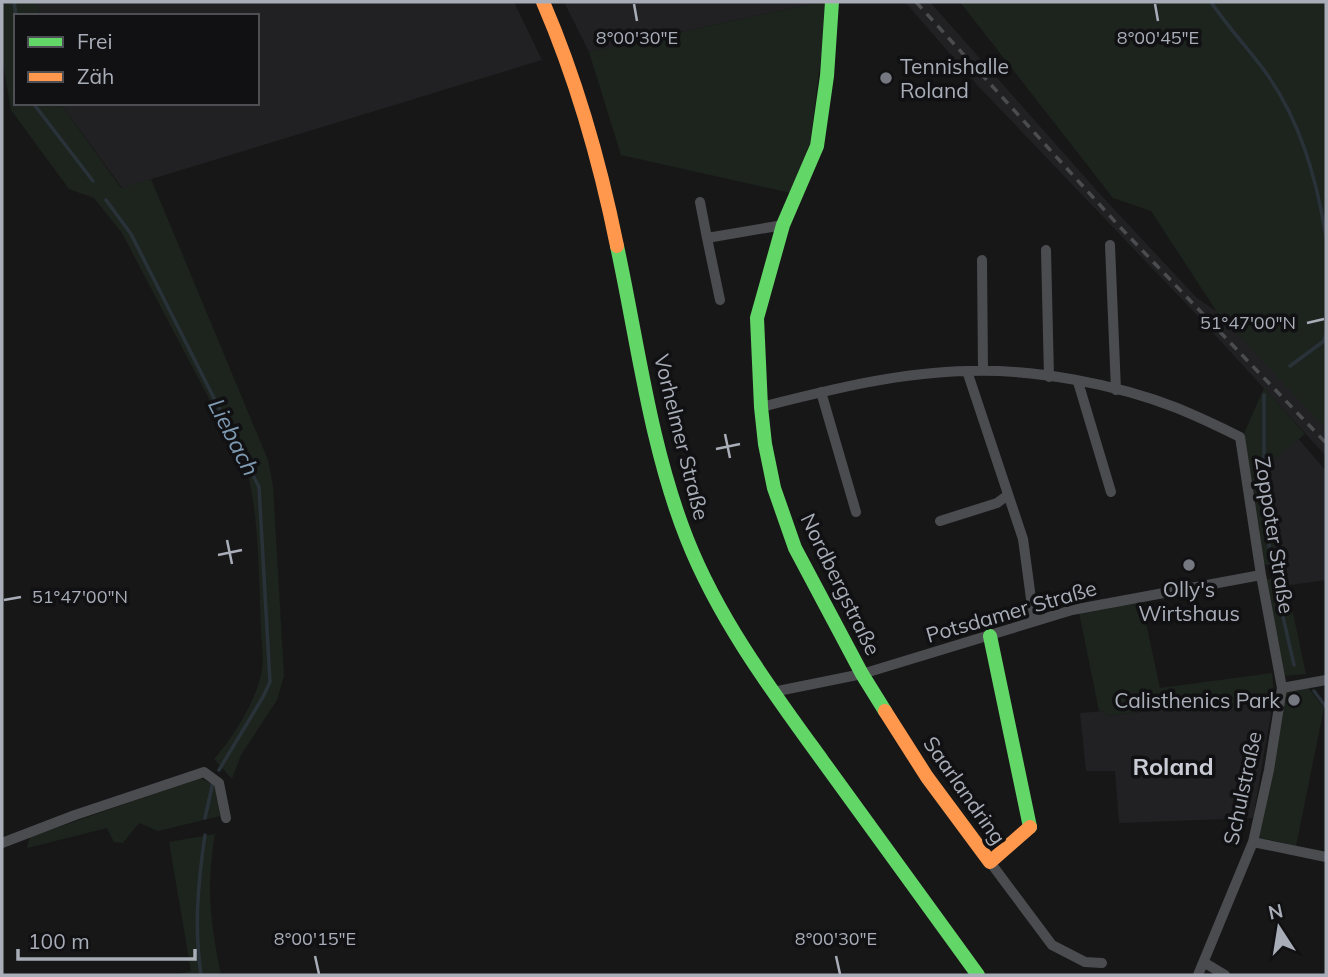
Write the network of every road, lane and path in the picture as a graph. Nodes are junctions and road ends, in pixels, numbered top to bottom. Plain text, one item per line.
1 (543, 2) edge
2 (832, 2) edge
3 (700, 202) dead end
4 (783, 225) junction
5 (707, 237) junction
6 (1110, 244) dead end
7 (1046, 250) dead end
8 (982, 260) dead end
9 (720, 300) dead end
10 (967, 371) junction
11 (983, 371) junction
12 (1049, 377) junction
13 (1078, 382) junction
14 (1116, 390) junction
15 (821, 392) junction
16 (761, 407) junction
17 (1111, 492) dead end
18 (1008, 495) junction
19 (856, 512) dead end
20 (940, 521) dead end
21 (1261, 575) junction
22 (1034, 621) junction
23 (990, 636) junction
24 (862, 674) junction
25 (1326, 680) edge
26 (1282, 688) junction
27 (774, 692) junction
28 (226, 818) dead end
29 (1253, 842) junction
30 (2, 843) edge
31 (1326, 857) edge
32 (990, 862) junction
33 (1205, 962) junction
34 (1102, 963) dead end
35 (978, 975) edge
36 (1198, 975) edge
37 (1225, 975) edge

1 - 27 street, Vorhelmer Straße
2 - 4 street, Nordbergstraße
3 - 5 street
4 - 5 street
4 - 16 street, Nordbergstraße
5 - 9 street
6 - 14 street
7 - 12 street
8 - 11 street
10 - 11 street, Zoppoter Straße
10 - 15 street, Zoppoter Straße
10 - 18 street
11 - 12 street, Zoppoter Straße
12 - 13 street, Zoppoter Straße
13 - 14 street, Zoppoter Straße
13 - 17 street
14 - 21 street, Zoppoter Straße
15 - 16 street, Zoppoter Straße
15 - 19 street
16 - 24 street, Nordbergstraße
18 - 20 street
18 - 22 street
21 - 22 street, Potsdamer Straße
21 - 26 street, Zoppoter Straße
22 - 23 street, Potsdamer Straße
23 - 24 street, Potsdamer Straße
23 - 32 street, Saarlandring
24 - 27 street, Potsdamer Straße
24 - 32 street, Saarlandring
25 - 26 street
26 - 29 street, Schulstraße
27 - 35 street, Vorhelmer Straße
28 - 30 street
29 - 31 street
29 - 33 street, Schulstraße
32 - 34 street
33 - 36 street, Schulstraße
33 - 37 street

